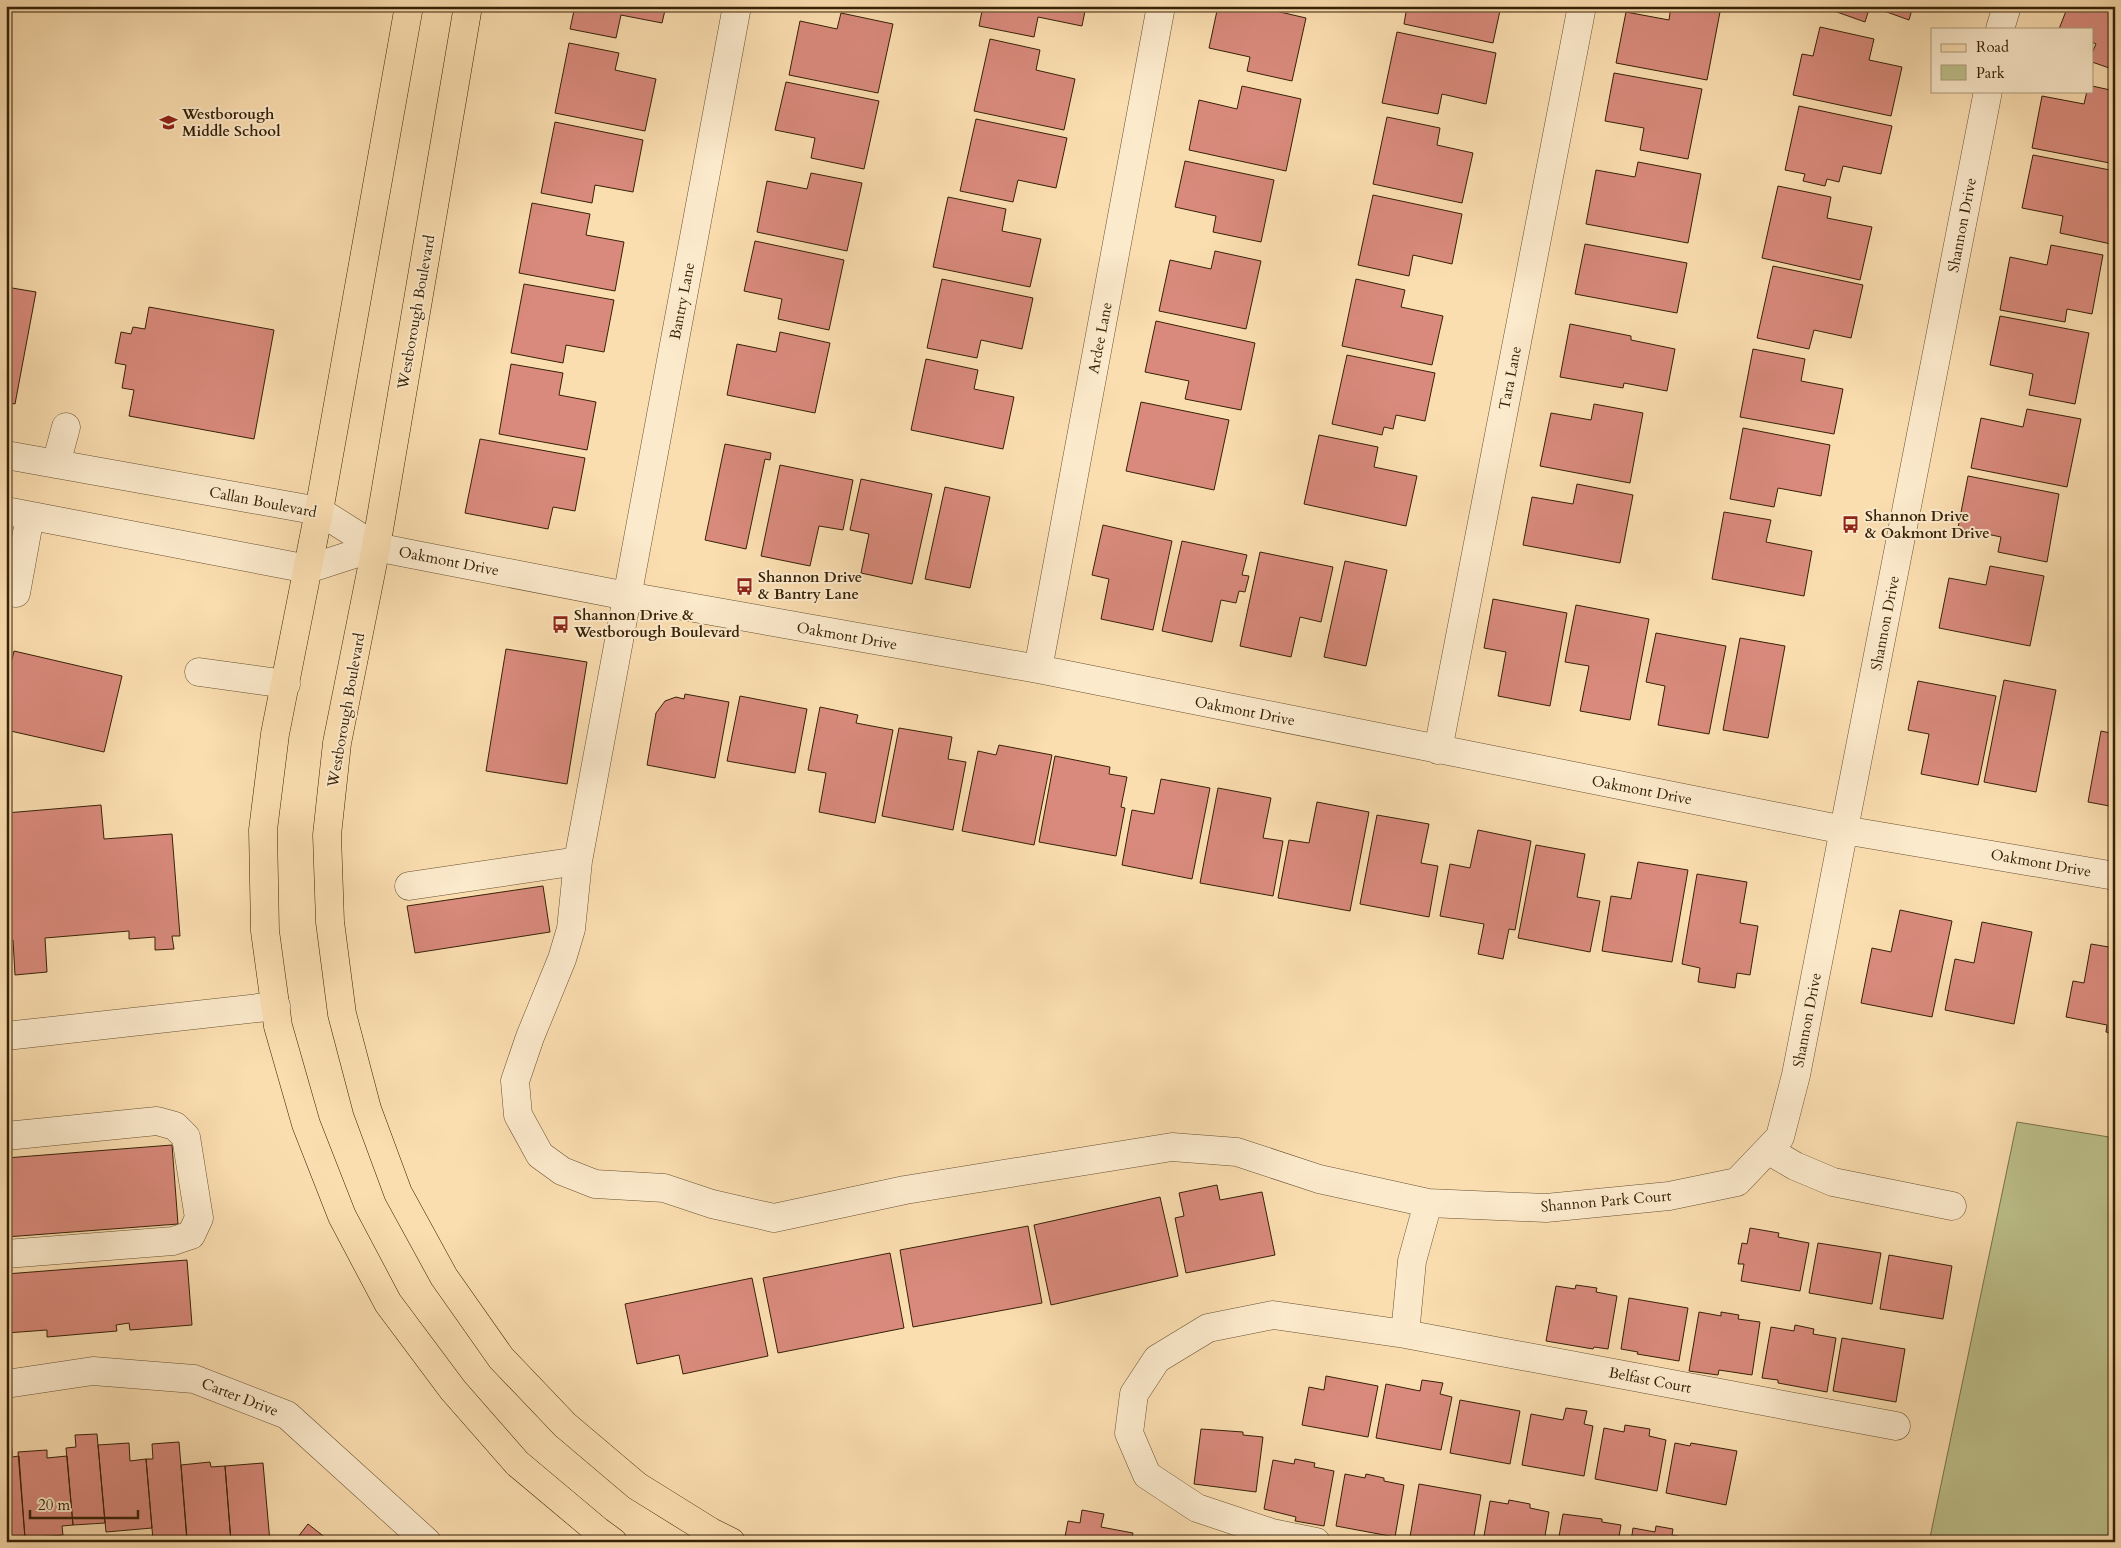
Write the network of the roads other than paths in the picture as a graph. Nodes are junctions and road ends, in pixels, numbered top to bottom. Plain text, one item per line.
1 (409, 6) edge
2 (468, 6) edge
3 (737, 6) edge
4 (1161, 6) edge
5 (1582, 6) edge
6 (2007, 6) edge
7 (2000, 28) edge
8 (1988, 92) edge
9 (66, 427) dead end
10 (6, 455) edge
11 (56, 464) junction
12 (319, 511) junction
13 (18, 513) edge
14 (376, 547) junction
15 (308, 569) junction
16 (16, 593) dead end
17 (627, 596) junction
18 (1038, 669) junction
19 (199, 672) dead end
20 (286, 684) junction
21 (1438, 750) junction
22 (1844, 830) junction
23 (578, 861) junction
24 (2115, 876) edge
25 (409, 886) dead end
26 (276, 1006) junction
27 (6, 1036) edge
28 (6, 1136) edge
29 (1768, 1150) junction
30 (664, 1188) joint
31 (1428, 1203) junction
32 (1952, 1206) dead end
33 (6, 1254) edge
34 (1405, 1334) junction
35 (6, 1384) edge
36 (1896, 1426) dead end
37 (427, 1542) edge
38 (613, 1542) edge
39 (731, 1542) edge
40 (1316, 1542) edge

1 - 12 main road
2 - 14 main road, Westborough Boulevard
3 - 17 street, Bantry Lane
4 - 18 street, Ardee Lane
5 - 21 street, Tara Lane
6 - 7 street
8 - 22 street, Shannon Drive
9 - 11 street
10 - 11 street, Callan Boulevard
11 - 12 street, Callan Boulevard
12 - 14 street, Callan Boulevard
12 - 15 main road
13 - 15 street
13 - 16 street
14 - 15 street
14 - 17 street, Oakmont Drive
14 - 39 main road, Westborough Boulevard
15 - 20 main road
17 - 18 street, Oakmont Drive
17 - 23 street, Bantry Lane
18 - 21 street, Oakmont Drive
19 - 20 street
20 - 26 main road
21 - 22 street, Oakmont Drive
22 - 24 street, Oakmont Drive
22 - 29 street, Shannon Drive
23 - 25 street
23 - 30 street, Bantry Lane
26 - 27 street
26 - 38 main road
28 - 33 street
29 - 31 street, Shannon Park Court
29 - 32 street
30 - 31 street, Shannon Park Court
31 - 34 street
34 - 36 street, Belfast Court
34 - 40 street
35 - 37 street, Carter Drive

